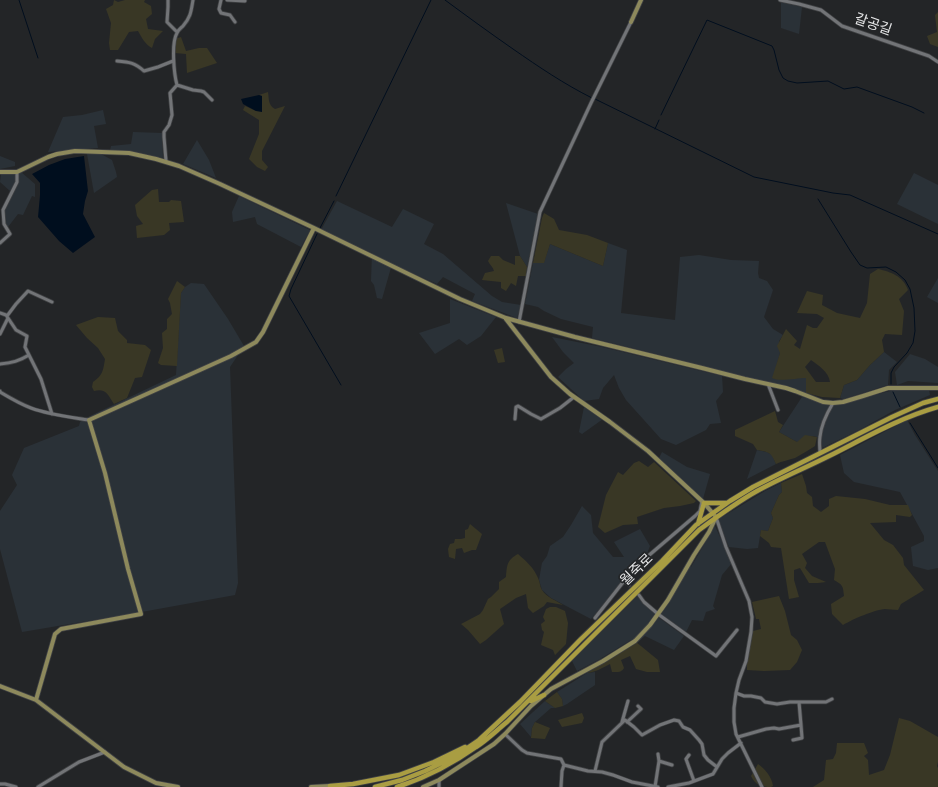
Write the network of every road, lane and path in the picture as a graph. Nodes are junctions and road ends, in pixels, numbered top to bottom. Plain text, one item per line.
1 (168, 0) edge
2 (193, 0) edge
3 (221, 0) edge
4 (227, 0) edge
5 (235, 0) edge
6 (641, 0) edge
7 (780, 0) edge
8 (245, 1) dead end
9 (236, 22) dead end
10 (631, 22) joint
11 (177, 32) junction
12 (173, 60) junction
13 (118, 61) dead end
14 (938, 62) edge
15 (177, 85) junction
16 (212, 100) dead end
17 (166, 161) junction
18 (0, 172) edge
19 (17, 172) junction
20 (2, 224) edge
21 (314, 228) junction
22 (0, 243) edge
23 (52, 302) dead end
24 (0, 313) edge
25 (7, 317) junction
26 (506, 318) junction
27 (518, 322) junction
28 (0, 334) edge
29 (29, 355) junction
30 (0, 364) edge
31 (768, 384) junction
32 (938, 388) edge
33 (0, 391) edge
34 (574, 397) junction
35 (938, 399) edge
36 (833, 404) junction
37 (938, 407) edge
38 (778, 410) dead end
39 (52, 414) junction
40 (515, 419) dead end
41 (89, 420) junction
42 (820, 453) junction
43 (703, 502) junction
44 (727, 503) junction
45 (715, 515) junction
46 (698, 524) junction
47 (624, 581) junction
48 (629, 585) dead end
49 (639, 595) dead end
50 (658, 614) junction
51 (595, 618) dead end
52 (737, 630) dead end
53 (0, 686) edge
54 (736, 693) junction
55 (544, 695) junction
56 (832, 699) dead end
57 (36, 700) junction
58 (628, 701) dead end
59 (527, 702) junction
60 (799, 702) junction
61 (638, 706) dead end
62 (627, 722) junction
63 (621, 724) junction
64 (801, 725) junction
65 (505, 734) junction
66 (738, 736) junction
67 (479, 740) junction
68 (793, 740) dead end
69 (741, 743) junction
70 (106, 752) junction
71 (658, 754) dead end
72 (689, 755) dead end
73 (659, 761) junction
74 (564, 764) junction
75 (672, 765) dead end
76 (717, 767) junction
77 (595, 771) junction
78 (439, 780) junction
79 (694, 781) junction
80 (0, 784) edge
81 (331, 786) edge
82 (16, 787) edge
83 (38, 787) edge
84 (178, 787) edge
85 (311, 787) edge
86 (375, 787) edge
87 (396, 787) edge
88 (423, 787) edge
89 (439, 787) edge
90 (561, 787) edge
91 (656, 787) edge
92 (668, 787) edge
93 (762, 787) edge

1 - 11 street
2 - 11 street
3 - 9 street
4 - 5 street
5 - 8 street
6 - 10 street
7 - 14 street, 갈공길
10 - 27 street
11 - 12 street
12 - 13 street
12 - 15 street
15 - 16 street
15 - 17 street
17 - 19 street
17 - 21 street
18 - 19 street
19 - 20 street
20 - 22 street
21 - 26 street
21 - 41 street
23 - 25 street
24 - 25 street
25 - 28 street
25 - 29 street
26 - 27 street
26 - 34 street
27 - 31 street
29 - 30 street
29 - 39 street
31 - 36 street
31 - 38 street
32 - 36 street
33 - 39 street
34 - 40 street
34 - 43 street
35 - 42 main road, 월죽로
36 - 42 street
37 - 45 main road, 월죽로
39 - 41 street
41 - 57 street
42 - 44 main road, 월죽로
43 - 44 main road
43 - 45 street
43 - 46 main road
43 - 47 street
44 - 45 main road, 월죽로
45 - 46 main road, 월죽로
45 - 50 street
45 - 54 street
45 - 59 main road, 월죽로
46 - 67 main road, 월죽로
47 - 48 street
47 - 51 street
49 - 50 street
50 - 52 street
50 - 55 street
53 - 57 street
54 - 60 street
54 - 66 street
55 - 59 main road
55 - 65 street
56 - 60 street
57 - 70 street
58 - 63 street
59 - 87 main road, 월죽로
60 - 64 street
61 - 62 street
62 - 63 street
62 - 76 street
63 - 77 street
64 - 66 street
64 - 68 street
65 - 74 street
65 - 78 street
66 - 69 street
67 - 81 main road
67 - 86 main road, 월죽로
69 - 76 street
69 - 93 street
70 - 83 street
70 - 84 street
71 - 73 street
72 - 79 street
73 - 75 street
73 - 91 street
74 - 77 street
74 - 90 street
76 - 79 street
77 - 91 street
78 - 88 street
78 - 89 street
79 - 92 street
80 - 82 street
81 - 85 street

